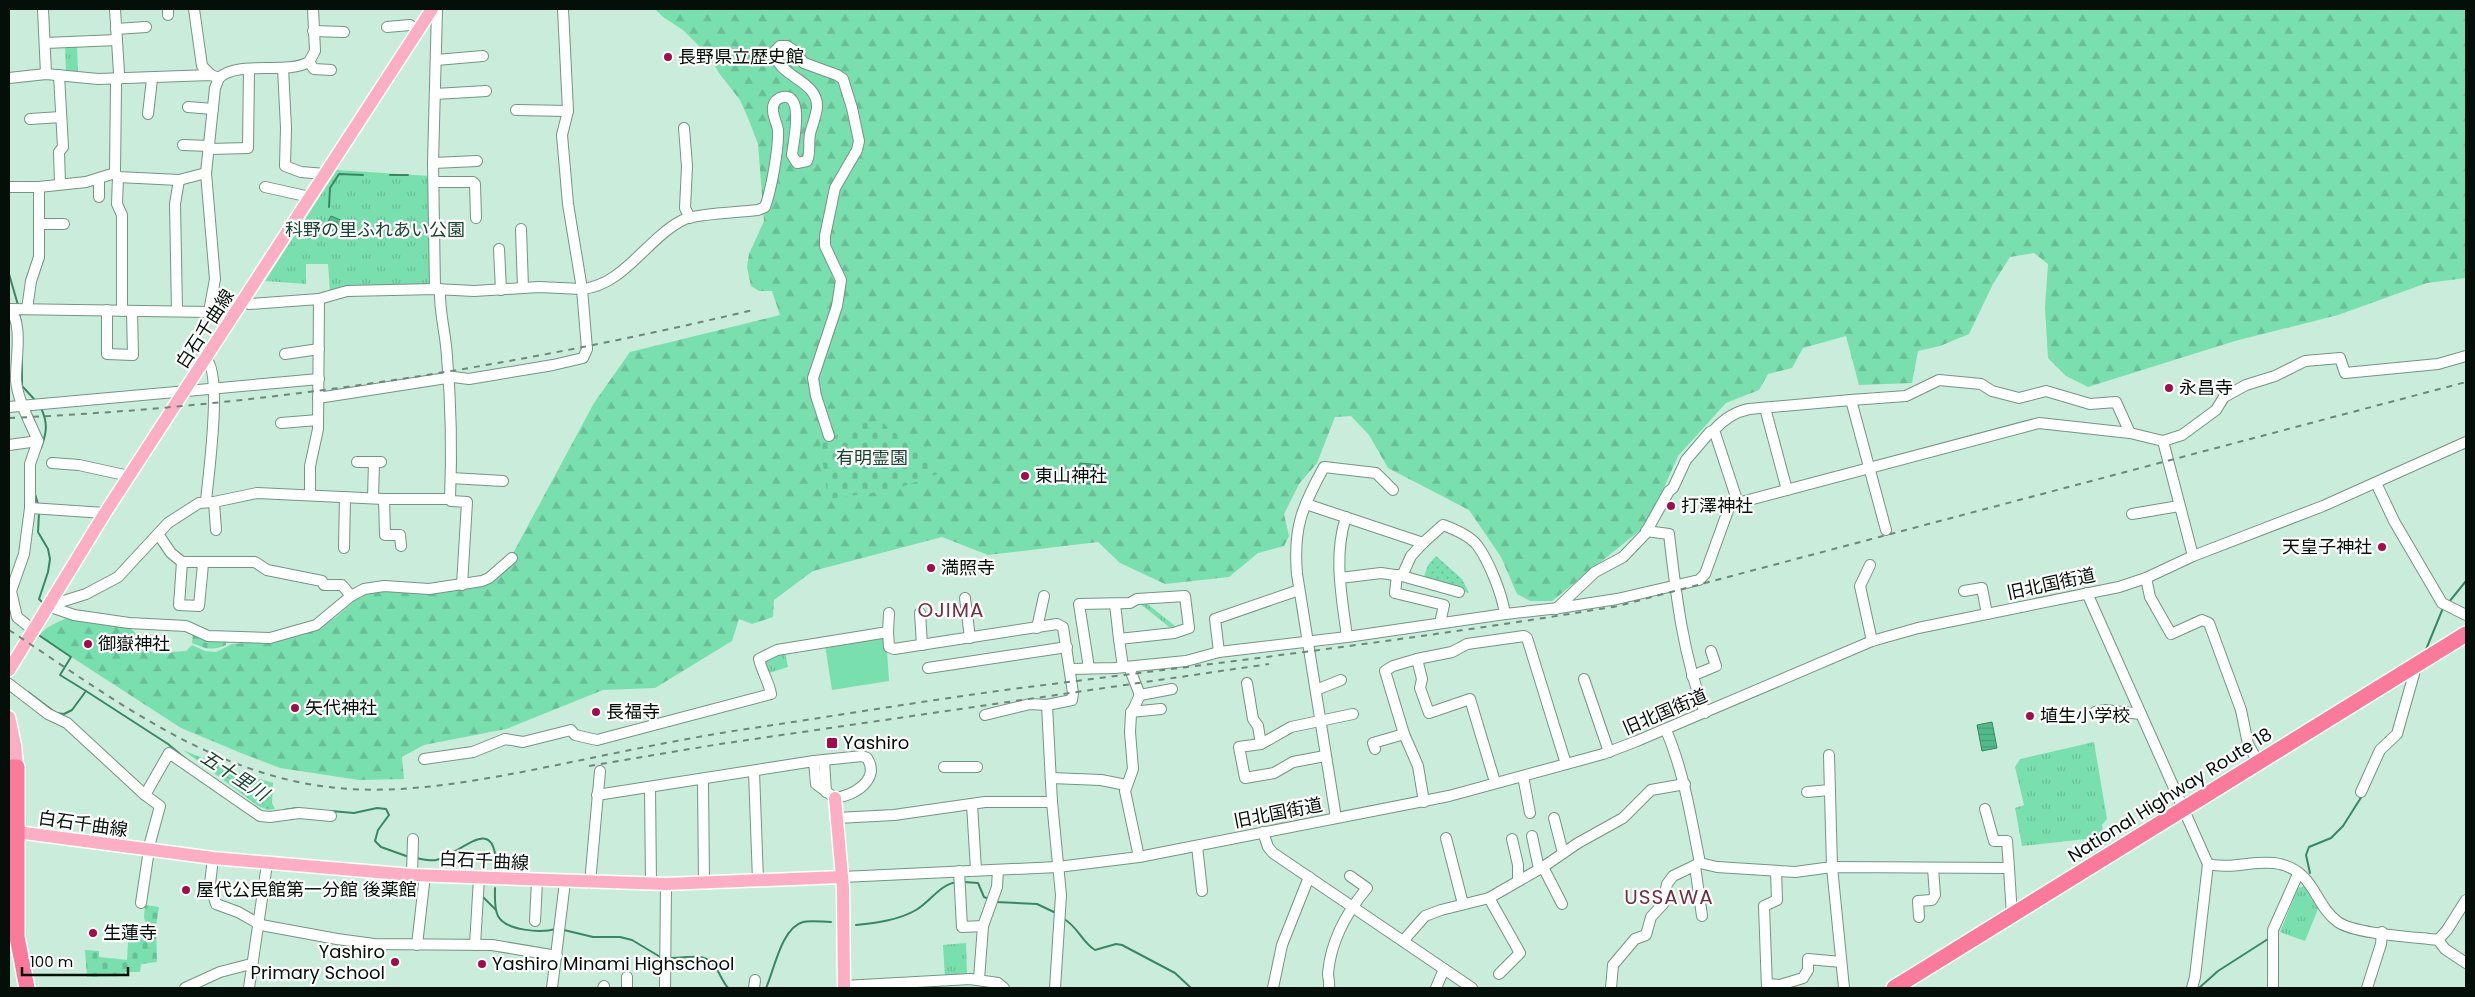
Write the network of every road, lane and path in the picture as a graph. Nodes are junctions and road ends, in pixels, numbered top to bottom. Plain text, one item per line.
1 (44, 9) edge
2 (115, 9) edge
3 (194, 9) edge
4 (313, 9) edge
5 (432, 9) edge
6 (437, 9) edge
7 (563, 9) edge
8 (146, 27) dead end
9 (387, 27) dead end
10 (418, 30) junction
11 (314, 31) junction
12 (344, 32) dead end
13 (116, 35) junction
14 (45, 43) junction
15 (483, 56) dead end
16 (436, 60) junction
17 (309, 62) junction
18 (283, 68) junction
19 (249, 69) junction
20 (331, 70) dead end
21 (46, 74) junction
22 (59, 76) junction
23 (215, 76) junction
24 (9, 78) edge
25 (117, 78) junction
26 (152, 78) junction
27 (486, 91) dead end
28 (435, 94) junction
29 (188, 107) dead end
30 (213, 109) junction
31 (516, 110) dead end
32 (568, 111) junction
33 (148, 114) dead end
34 (61, 117) junction
35 (30, 118) dead end
36 (684, 128) dead end
37 (183, 145) dead end
38 (210, 148) junction
39 (477, 161) dead end
40 (433, 164) junction
41 (206, 173) junction
42 (325, 174) junction
43 (117, 175) junction
44 (99, 179) junction
45 (178, 180) junction
46 (434, 182) junction
47 (60, 184) junction
48 (9, 187) edge
49 (39, 187) junction
50 (265, 187) dead end
51 (99, 197) dead end
52 (310, 197) junction
53 (476, 218) dead end
54 (690, 218) junction
55 (40, 224) junction
56 (64, 224) dead end
57 (520, 229) dead end
58 (499, 249) dead end
59 (523, 288) junction
60 (438, 289) junction
61 (582, 289) junction
62 (501, 290) junction
63 (319, 299) junction
64 (244, 302) junction
65 (15, 309) edge
66 (107, 310) junction
67 (127, 311) junction
68 (178, 311) junction
69 (209, 312) junction
70 (232, 318) junction
71 (319, 349) junction
72 (285, 354) dead end
73 (2466, 356) edge
74 (206, 359) junction
75 (447, 378) junction
76 (318, 379) junction
77 (214, 390) junction
78 (184, 393) junction
79 (318, 398) junction
80 (1851, 400) junction
81 (33, 405) junction
82 (9, 407) edge
83 (1765, 408) junction
84 (318, 420) junction
85 (281, 423) dead end
86 (1714, 430) junction
87 (2130, 433) junction
88 (829, 436) dead end
89 (38, 440) junction
90 (2162, 441) junction
91 (2466, 442) edge
92 (9, 446) edge
93 (357, 462) dead end
94 (52, 463) dead end
95 (1869, 468) junction
96 (130, 476) junction
97 (451, 478) junction
98 (503, 481) dead end
99 (2376, 483) junction
100 (1393, 490) dead end
101 (1787, 490) junction
102 (310, 495) junction
103 (345, 497) junction
104 (373, 498) junction
105 (384, 499) junction
106 (450, 499) junction
107 (210, 502) junction
108 (1738, 503) junction
109 (1306, 504) junction
110 (2179, 506) junction
111 (36, 508) junction
112 (105, 514) junction
113 (2132, 514) dead end
114 (1346, 517) junction
115 (216, 530) dead end
116 (1886, 530) dead end
117 (1646, 531) junction
118 (158, 534) junction
119 (1424, 543) junction
120 (401, 546) dead end
121 (344, 548) dead end
122 (2193, 556) junction
123 (512, 558) dead end
124 (182, 562) junction
125 (202, 564) junction
126 (1870, 565) dead end
127 (1400, 576) junction
128 (1340, 578) junction
129 (2146, 578) junction
130 (462, 585) junction
131 (1568, 585) dead end
132 (1580, 585) junction
133 (1675, 585) junction
134 (1299, 590) junction
135 (1964, 591) dead end
136 (1460, 592) dead end
137 (2087, 593) junction
138 (351, 596) junction
139 (1044, 596) dead end
140 (965, 598) dead end
141 (1114, 604) junction
142 (48, 606) junction
143 (1556, 609) junction
144 (920, 613) dead end
145 (889, 614) dead end
146 (1505, 614) junction
147 (1988, 614) junction
148 (2466, 615) edge
149 (1440, 623) junction
150 (1037, 628) junction
151 (33, 630) junction
152 (888, 632) junction
153 (2466, 634) edge
154 (1347, 637) junction
155 (970, 638) junction
156 (1119, 639) junction
157 (1872, 641) junction
158 (1309, 642) junction
159 (922, 645) junction
160 (1067, 647) junction
161 (1711, 651) dead end
162 (1219, 652) junction
163 (1417, 660) junction
164 (1126, 667) junction
165 (928, 668) dead end
166 (1089, 668) junction
167 (2412, 668) junction
168 (1070, 669) junction
169 (9, 670) edge
170 (1692, 676) junction
171 (1584, 679) dead end
172 (1341, 680) dead end
173 (1247, 683) dead end
174 (9, 684) edge
175 (1172, 689) dead end
176 (1316, 690) junction
177 (1140, 695) junction
178 (1047, 705) junction
179 (1161, 709) dead end
180 (1132, 712) junction
181 (2096, 712) dead end
182 (1705, 713) junction
183 (1353, 714) dead end
184 (2141, 714) junction
185 (985, 715) dead end
186 (9, 717) edge
187 (1319, 722) junction
188 (1666, 730) junction
189 (1404, 734) junction
190 (1261, 744) junction
191 (1374, 750) dead end
192 (1609, 752) junction
193 (1829, 755) dead end
194 (1325, 756) junction
195 (424, 759) dead end
196 (819, 760) junction
197 (2258, 762) junction
198 (1566, 764) junction
199 (13, 767) edge
200 (944, 767) dead end
201 (978, 767) dead end
202 (600, 770) dead end
203 (754, 772) junction
204 (1523, 776) junction
205 (1051, 778) junction
206 (703, 780) junction
207 (1495, 782) junction
208 (1685, 784) junction
209 (1126, 785) junction
210 (650, 787) junction
211 (1830, 790) junction
212 (1807, 792) dead end
213 (2361, 792) dead end
214 (597, 795) junction
215 (831, 795) junction
216 (145, 796) junction
217 (1052, 802) junction
218 (1424, 802) junction
219 (972, 804) junction
220 (1984, 809) dead end
221 (2183, 810) junction
222 (1530, 813) dead end
223 (330, 816) dead end
224 (837, 818) junction
225 (1336, 818) junction
226 (1554, 818) dead end
227 (17, 832) junction
228 (1263, 832) junction
229 (1532, 836) dead end
230 (1446, 838) dead end
231 (413, 839) dead end
232 (1512, 839) dead end
233 (1197, 846) junction
234 (150, 851) junction
235 (12, 853) edge
236 (1563, 853) junction
237 (1140, 857) junction
238 (213, 858) junction
239 (267, 864) junction
240 (1698, 864) junction
241 (2208, 864) junction
242 (1058, 867) junction
243 (1541, 868) junction
244 (1832, 868) junction
245 (1934, 868) junction
246 (2009, 868) junction
247 (976, 870) junction
248 (998, 870) junction
249 (1776, 872) junction
250 (2298, 874) junction
251 (418, 875) junction
252 (1350, 876) dead end
253 (842, 877) junction
254 (1309, 877) junction
255 (479, 878) junction
256 (959, 878) junction
257 (537, 880) junction
258 (758, 880) junction
259 (1518, 881) junction
260 (565, 882) junction
261 (590, 882) junction
262 (704, 883) junction
263 (651, 884) junction
264 (666, 884) junction
265 (1202, 891) dead end
266 (1489, 898) junction
267 (2466, 900) edge
268 (141, 903) dead end
269 (1463, 904) junction
270 (1562, 904) dead end
271 (1351, 906) junction
272 (1702, 916) dead end
273 (2012, 916) junction
274 (1919, 917) dead end
275 (535, 921) dead end
276 (258, 922) junction
277 (983, 926) junction
278 (2382, 932) junction
279 (2438, 940) junction
280 (1403, 941) junction
281 (417, 945) junction
282 (475, 945) junction
283 (557, 956) junction
284 (1841, 962) junction
285 (2466, 963) edge
286 (251, 964) junction
287 (1444, 969) junction
288 (1499, 974) dead end
289 (627, 977) dead end
290 (979, 979) junction
291 (1767, 986) edge
292 (844, 987) edge
293 (27, 988) edge
294 (185, 988) edge
295 (249, 988) edge
296 (552, 988) edge
297 (627, 988) edge
298 (665, 988) edge
299 (1004, 988) edge
300 (1055, 988) edge
301 (1273, 988) edge
302 (1329, 988) edge
303 (1436, 988) edge
304 (1472, 988) edge
305 (1611, 988) edge
306 (1844, 988) edge
307 (1894, 988) edge
308 (2192, 988) edge
309 (2273, 988) edge
310 (2367, 988) edge

1 - 14 street
2 - 13 street
3 - 23 street
4 - 11 street
5 - 10 main road, 白石千曲線
6 - 16 street
7 - 32 street
8 - 13 street
9 - 10 street
10 - 42 main road, 白石千曲線
11 - 12 street
11 - 17 street
13 - 14 street
13 - 25 street
14 - 21 street
15 - 16 street
16 - 28 street
17 - 18 street
17 - 20 street
18 - 19 street
18 - 42 street
19 - 23 street
19 - 38 street
21 - 22 street
21 - 24 street
22 - 25 street
22 - 34 street
23 - 26 street
23 - 30 street
25 - 26 street
25 - 43 street
26 - 33 street
27 - 28 street
28 - 40 street
29 - 30 street
30 - 38 street
31 - 32 street
32 - 61 street
34 - 35 street
34 - 47 street
36 - 54 street
37 - 38 street
38 - 41 street
39 - 40 street
40 - 46 street
41 - 45 street
41 - 69 street
42 - 52 main road, 白石千曲線
43 - 44 street
43 - 45 street
43 - 67 street
44 - 47 street
44 - 51 street
45 - 68 street
46 - 53 street
46 - 60 street
47 - 49 street
48 - 49 street
49 - 55 street
50 - 52 street
52 - 64 main road, 白石千曲線
54 - 61 street
54 - 88 street
55 - 56 street
55 - 65 street
57 - 59 street
58 - 62 street
59 - 61 street
59 - 62 street
60 - 62 street
60 - 63 street
60 - 75 street
61 - 75 street
63 - 64 street
63 - 71 street
64 - 70 main road, 白石千曲線
65 - 66 street
65 - 81 street
66 - 67 street
66 - 67 street
67 - 68 street
68 - 69 street
69 - 70 street
70 - 74 main road, 白石千曲線
71 - 72 street
71 - 76 street
73 - 90 street
74 - 77 street
74 - 78 main road, 白石千曲線
75 - 79 street
75 - 97 street
76 - 77 street
76 - 79 street
77 - 78 street
77 - 107 street
78 - 81 street
78 - 96 main road, 白石千曲線
79 - 84 street
80 - 83 street
80 - 87 street
80 - 95 street
81 - 82 street
81 - 89 street
83 - 86 street
83 - 101 street
84 - 85 street
84 - 102 street
86 - 108 street
86 - 117 street
87 - 90 street
87 - 95 street
89 - 92 street
89 - 111 street
90 - 110 street
91 - 99 street, 旧北国街道
93 - 104 street
94 - 96 street
95 - 101 street
95 - 116 street
96 - 112 main road, 白石千曲線
97 - 98 street
97 - 106 street
99 - 122 street, 旧北国街道
99 - 148 street
100 - 109 street
101 - 108 street
102 - 103 street
102 - 107 street
103 - 104 street
103 - 121 street
104 - 105 street
105 - 106 street
105 - 120 street
106 - 130 street
107 - 115 street
107 - 118 street
108 - 133 street
109 - 114 street
109 - 134 street
110 - 113 street
110 - 122 street
111 - 112 street
111 - 151 street
112 - 142 main road, 白石千曲線
114 - 119 street
114 - 128 street
117 - 132 street
117 - 133 street
118 - 124 street
118 - 142 street
119 - 127 street
119 - 146 street
122 - 129 street, 旧北国街道
123 - 130 street
124 - 125 street
124 - 125 street
125 - 138 street
126 - 157 street
127 - 128 street
127 - 136 street
127 - 149 street
128 - 154 street
129 - 137 street, 旧北国街道
129 - 197 street
130 - 138 street
131 - 132 street
132 - 143 street
133 - 143 street
133 - 170 street
134 - 158 street
134 - 162 street
135 - 147 street
137 - 147 street, 旧北国街道
137 - 184 street
138 - 142 street
139 - 150 street
140 - 155 street
141 - 156 street
141 - 156 street
141 - 166 street
142 - 151 main road, 白石千曲線
143 - 146 street
144 - 159 street
145 - 152 street
146 - 149 street
147 - 157 street, 旧北国街道
149 - 154 street
150 - 155 street
150 - 160 street
151 - 169 main road, 白石千曲線
152 - 159 street
152 - 195 street
153 - 167 highway, National Highway Route 18
154 - 158 street
155 - 159 street
156 - 164 street
157 - 182 street, 旧北国街道
158 - 162 street
158 - 176 street
160 - 165 street
160 - 168 street
161 - 170 street
162 - 164 street
163 - 189 street
163 - 198 street
163 - 207 street
164 - 166 street
164 - 177 street
166 - 168 street
167 - 197 highway, National Highway Route 18
167 - 213 street
168 - 178 street
170 - 182 street
171 - 192 street
172 - 176 street
173 - 190 street
174 - 216 street
175 - 177 street
176 - 187 street
177 - 180 street
178 - 185 street
178 - 205 street
179 - 180 street
180 - 209 street
181 - 184 street
182 - 188 street, 旧北国街道
183 - 187 street
184 - 221 street
186 - 199 main road
187 - 190 street
187 - 194 street
188 - 192 street, 旧北国街道
188 - 208 street
189 - 191 street
189 - 218 street
190 - 194 street
192 - 198 street, 旧北国街道
193 - 211 street
194 - 225 street
196 - 203 street
196 - 215 street
196 - 215 street
197 - 221 highway, National Highway Route 18
198 - 204 street, 旧北国街道
199 - 227 highway
200 - 201 street
202 - 214 street
203 - 206 street
203 - 258 street
204 - 207 street, 旧北国街道
204 - 222 street
205 - 209 street
205 - 217 street
206 - 210 street
206 - 262 street
207 - 218 street, 旧北国街道
208 - 236 street
208 - 240 street
209 - 237 street
210 - 214 street
210 - 263 street
211 - 212 street
211 - 244 street
214 - 261 street
215 - 224 main road
216 - 223 street
216 - 234 street
217 - 219 street
217 - 242 street
218 - 225 street, 旧北国街道
219 - 224 street
219 - 247 street
220 - 246 street
221 - 241 street
221 - 273 highway, National Highway Route 18
224 - 253 main road
225 - 228 street, 旧北国街道
226 - 236 street
227 - 234 main road, 白石千曲線
227 - 235 highway
228 - 233 street, 旧北国街道
228 - 254 street
229 - 243 street
230 - 269 street
231 - 251 street
232 - 259 street
233 - 237 street, 旧北国街道
233 - 265 street
234 - 238 main road, 白石千曲線
234 - 268 street
235 - 293 highway
236 - 243 street
237 - 242 street, 旧北国街道
238 - 239 main road, 白石千曲線
238 - 276 street
239 - 251 main road, 白石千曲線
239 - 276 street
240 - 249 street
240 - 272 street
240 - 305 street
241 - 250 street
241 - 308 street
242 - 248 street, 旧北国街道
242 - 300 street
243 - 259 street
243 - 270 street
244 - 245 street
244 - 249 street
244 - 284 street
245 - 246 street
245 - 274 street
246 - 273 street
247 - 248 street, 旧北国街道
247 - 256 street, 旧北国街道
248 - 277 street
249 - 291 street
250 - 278 street
250 - 309 street
251 - 255 main road, 白石千曲線
251 - 281 street
252 - 271 street
253 - 256 street, 旧北国街道
253 - 258 main road, 白石千曲線
253 - 292 main road
254 - 271 street
254 - 301 street
255 - 257 main road, 白石千曲線
255 - 282 street
256 - 277 street
257 - 260 main road, 白石千曲線
257 - 275 street
258 - 262 main road, 白石千曲線
259 - 266 street
260 - 261 main road, 白石千曲線
260 - 283 street
261 - 263 main road, 白石千曲線
262 - 264 main road, 白石千曲線
263 - 264 main road, 白石千曲線
264 - 298 street
266 - 269 street
266 - 288 street
267 - 279 street
269 - 280 street
271 - 280 street
271 - 302 street
273 - 307 highway, National Highway Route 18
276 - 281 street
276 - 286 street
277 - 290 street
278 - 279 street
278 - 310 street
279 - 285 street
280 - 287 street
281 - 282 street
282 - 283 street
283 - 296 street
284 - 291 street
284 - 306 street
286 - 294 street
286 - 295 street
287 - 303 street
287 - 304 street
289 - 297 street
290 - 292 street
290 - 299 street

